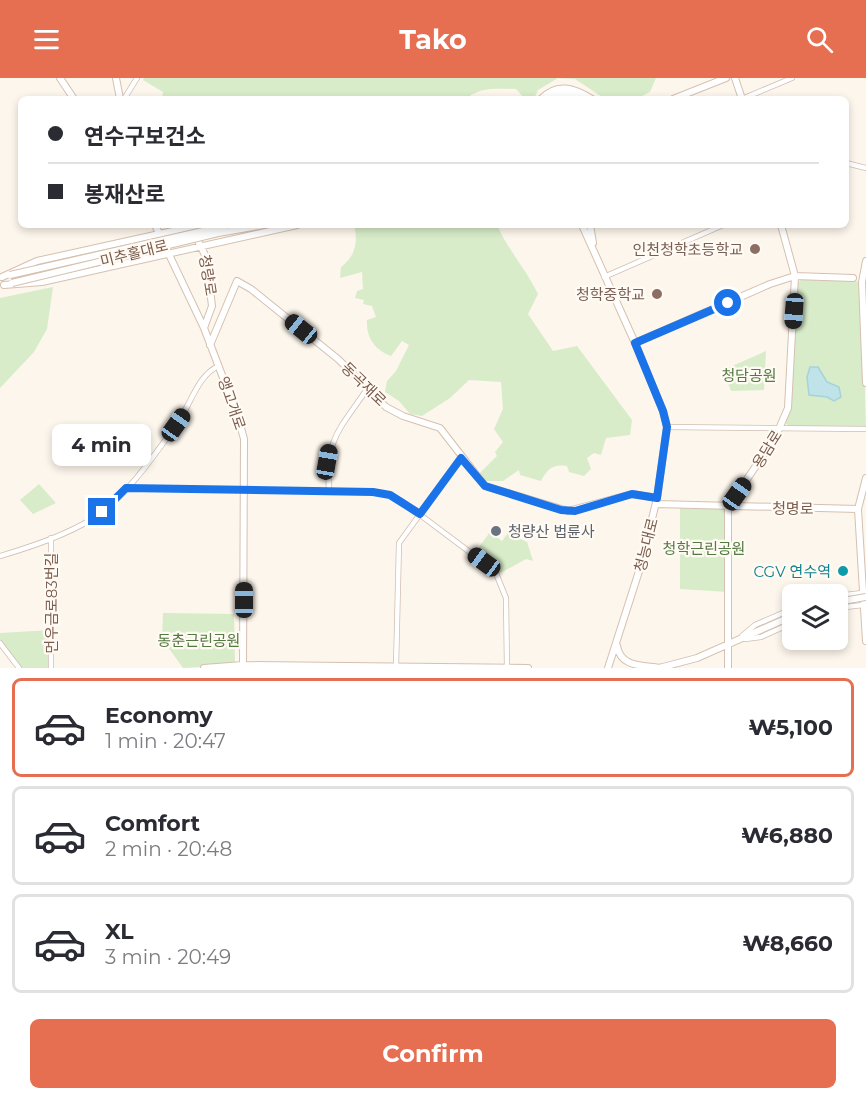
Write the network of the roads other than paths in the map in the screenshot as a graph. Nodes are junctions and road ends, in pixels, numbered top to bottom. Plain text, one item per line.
1 (60, 78) edge
2 (116, 78) edge
3 (137, 78) edge
4 (726, 78) edge
5 (735, 78) edge
6 (792, 78) edge
7 (72, 96) edge
8 (121, 96) edge
9 (124, 96) edge
10 (544, 96) edge
11 (555, 96) edge
12 (575, 96) edge
13 (587, 96) edge
14 (681, 96) edge
15 (741, 96) edge
16 (749, 96) edge
17 (849, 164) edge
18 (866, 168) edge
19 (157, 228) edge
20 (181, 228) edge
21 (190, 228) edge
22 (221, 228) edge
23 (236, 228) edge
24 (284, 228) edge
25 (585, 228) edge
26 (585, 228) edge
27 (716, 228) edge
28 (782, 228) edge
29 (217, 230) junction
30 (160, 233) junction
31 (203, 246) junction
32 (595, 253) junction
33 (170, 254) junction
34 (866, 261) edge
35 (10, 275) junction
36 (795, 276) junction
37 (2, 277) dead end
38 (604, 277) junction
39 (853, 278) dead end
40 (12, 283) junction
41 (4, 285) dead end
42 (204, 328) junction
43 (635, 343) junction
44 (210, 345) junction
45 (219, 366) junction
46 (866, 383) edge
47 (367, 389) junction
48 (667, 427) junction
49 (780, 427) junction
50 (866, 429) edge
51 (461, 458) junction
52 (866, 478) edge
53 (126, 488) junction
54 (245, 491) junction
55 (329, 492) junction
56 (656, 501) junction
57 (728, 507) junction
58 (858, 509) junction
59 (420, 514) junction
60 (51, 538) junction
61 (0, 556) edge
62 (864, 595) edge
63 (848, 596) edge
64 (848, 599) edge
65 (863, 605) junction
66 (848, 607) edge
67 (782, 613) edge
68 (782, 620) edge
69 (782, 628) edge
70 (739, 639) junction
71 (866, 641) edge
72 (616, 642) junction
73 (0, 643) edge
74 (728, 644) junction
75 (243, 667) edge
76 (396, 667) edge
77 (19, 668) edge
78 (51, 668) edge
79 (204, 668) edge
80 (507, 668) edge
81 (528, 668) edge
82 (608, 668) edge
83 (660, 668) edge
84 (728, 668) edge

1 - 7 main road
2 - 8 main road
3 - 9 street
4 - 14 main road
5 - 15 main road
6 - 16 street
10 - 13 main road
11 - 12 main road
17 - 18 street
19 - 30 main road, 앵고개로
20 - 30 main road
21 - 31 main road, 청량로
22 - 29 main road, 미추홀대로
23 - 29 main road, 미추홀대로
24 - 31 main road
25 - 32 main road
26 - 32 main road
27 - 38 street
28 - 36 main road, 용담로
29 - 35 main road, 미추홀대로, bridge
29 - 40 main road, 미추홀대로, bridge
30 - 33 main road, 앵고개로
30 - 35 main road
31 - 33 main road
31 - 42 main road, 청량로
32 - 38 main road, 청능대로
33 - 40 main road
33 - 42 main road, 앵고개로
34 - 46 main road
35 - 37 main road, 미추홀대로
36 - 39 main road
36 - 43 main road
36 - 49 main road, 용담로
38 - 43 main road, 청능대로
40 - 41 main road, 미추홀대로
42 - 44 main road, 앵고개로
43 - 48 main road, 청능대로
44 - 45 main road, 앵고개로
44 - 47 main road, 동곡재로
45 - 53 street
45 - 54 main road, 앵고개로
47 - 51 main road, 동곡재로
47 - 55 street
48 - 49 street
48 - 56 main road, 청능대로
49 - 50 street
49 - 57 main road, 용담로
51 - 56 main road, 동곡재로
51 - 59 street
52 - 58 main road
53 - 54 street
53 - 60 street
54 - 55 street
54 - 75 main road, 앵고개로
55 - 59 street
56 - 57 main road, 청명로
56 - 72 main road, 청능대로
57 - 58 main road, 청명로
57 - 74 main road
58 - 62 main road
59 - 76 street
59 - 80 street
60 - 61 street
60 - 78 street, 먼우금로83번길
62 - 63 street
62 - 64 main road, bridge
62 - 65 main road
65 - 66 street
65 - 71 main road
67 - 70 street
68 - 70 main road
69 - 70 street
70 - 74 main road
72 - 82 main road, 청능대로
72 - 83 main road
73 - 77 street
74 - 83 main road
74 - 84 main road
75 - 76 main road
75 - 79 main road
76 - 80 main road
80 - 81 main road

